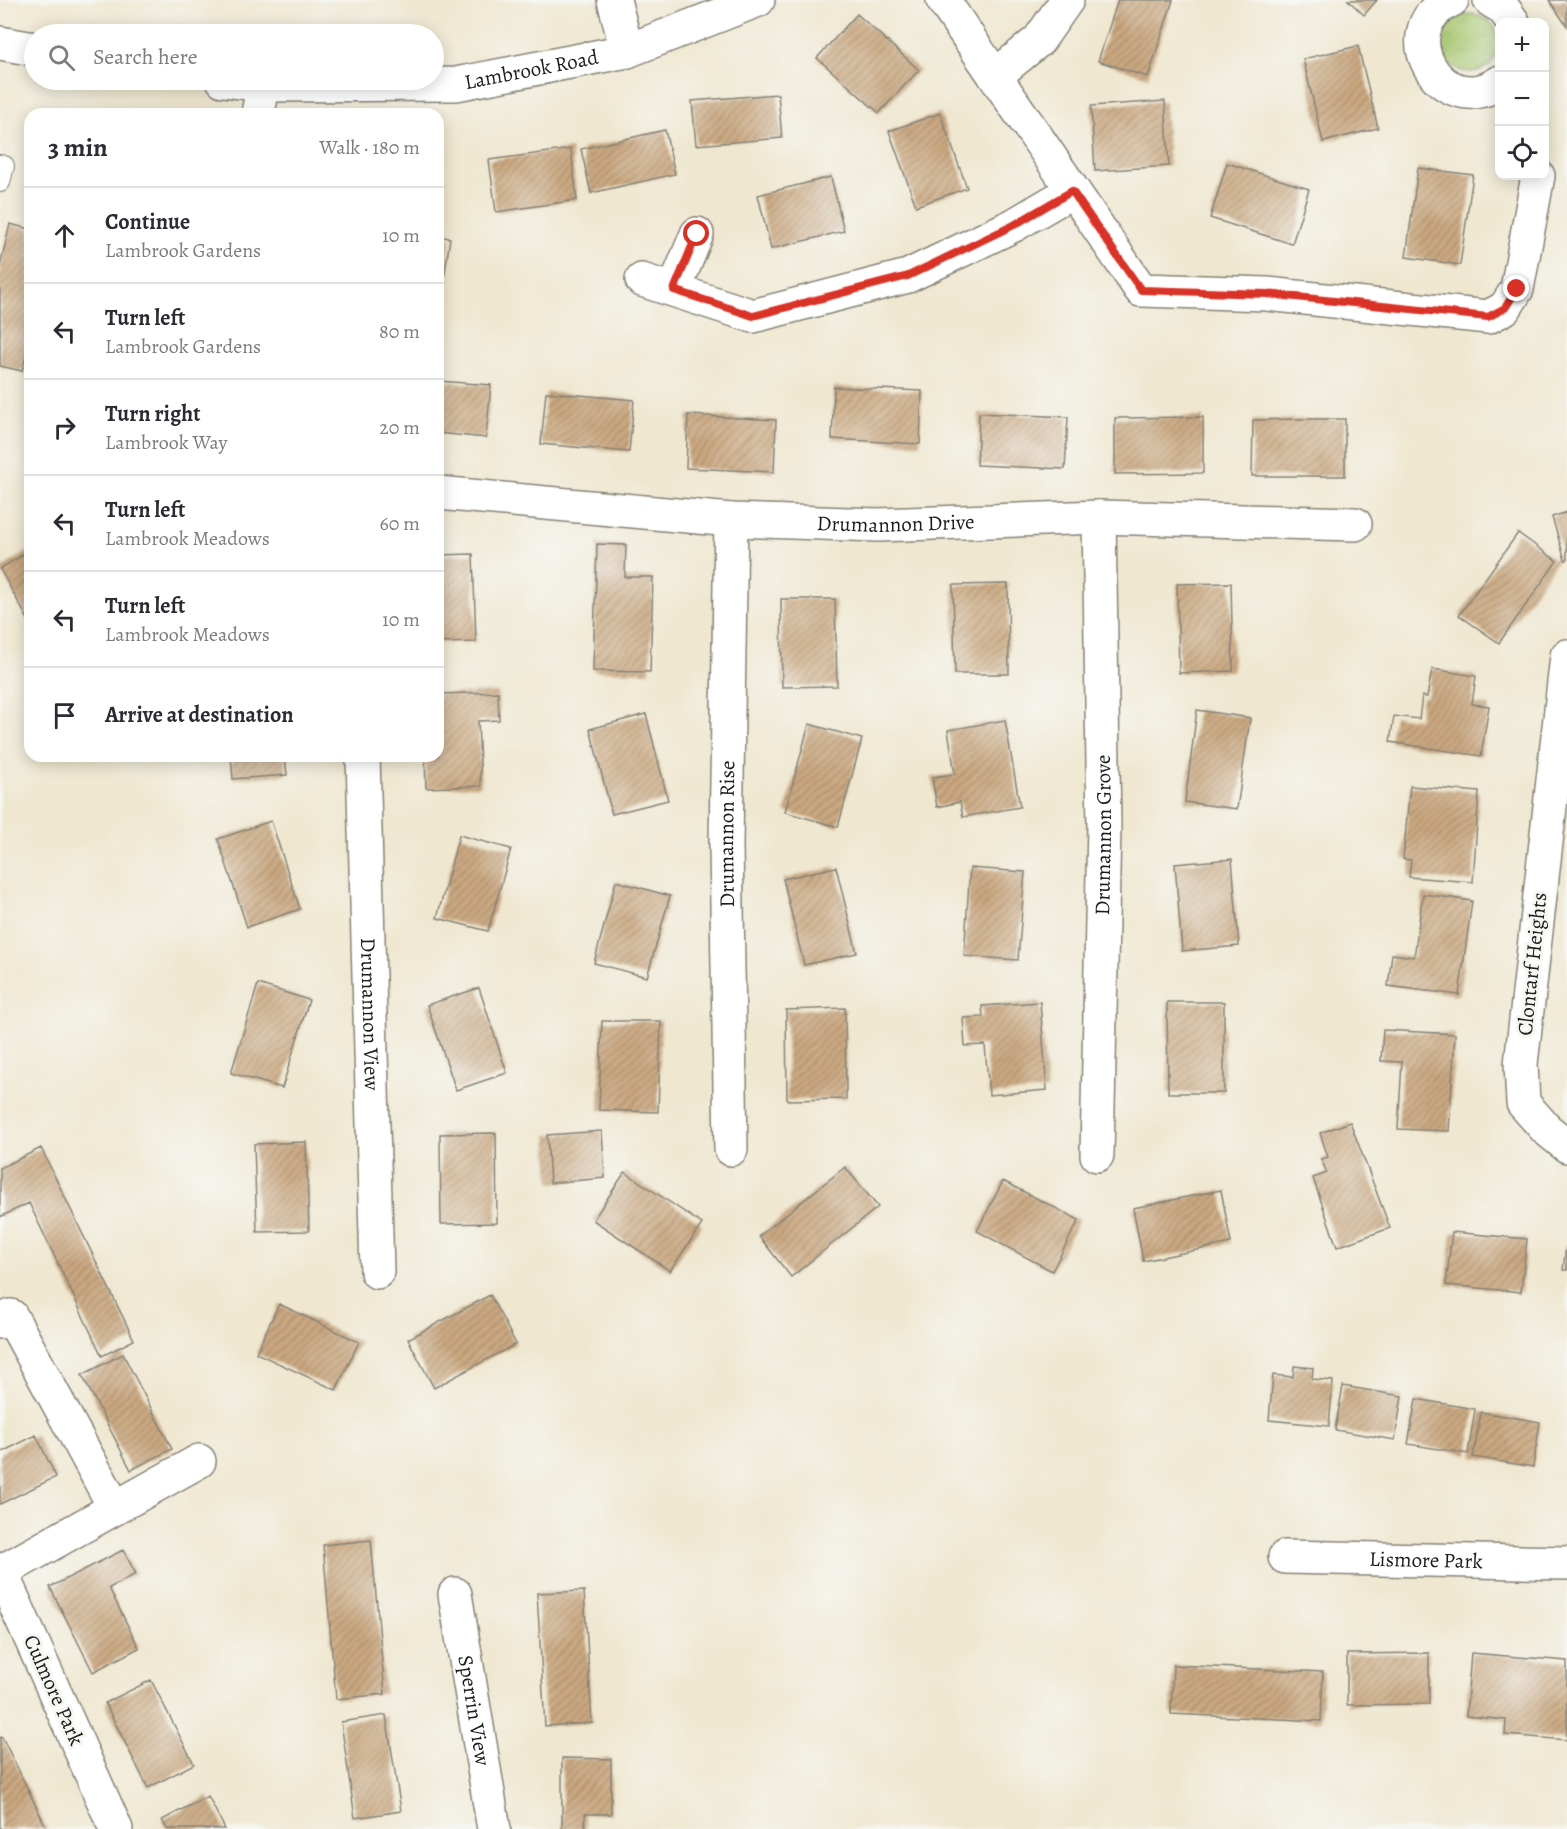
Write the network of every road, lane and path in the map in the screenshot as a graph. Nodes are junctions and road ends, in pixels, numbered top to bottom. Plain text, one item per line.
1 (614, 0) edge
2 (758, 0) edge
3 (943, 0) edge
4 (1067, 0) edge
5 (1452, 0) edge
6 (1490, 0) edge
7 (1511, 18) edge
8 (0, 43) edge
9 (24, 47) edge
10 (627, 51) junction
11 (995, 76) junction
12 (444, 85) edge
13 (1495, 85) edge
14 (242, 90) edge
15 (378, 90) edge
16 (260, 99) edge
17 (0, 165) edge
18 (1537, 180) edge
19 (0, 182) edge
20 (1072, 191) junction
21 (697, 234) dead end
22 (642, 280) dead end
23 (674, 290) junction
24 (444, 494) edge
25 (1099, 517) junction
26 (732, 520) junction
27 (1355, 524) dead end
28 (1567, 656) edge
29 (363, 762) edge
30 (1567, 1146) edge
31 (731, 1149) dead end
32 (1097, 1155) dead end
33 (377, 1272) dead end
34 (0, 1322) edge
35 (199, 1461) dead end
36 (115, 1508) junction
37 (1285, 1557) dead end
38 (1567, 1563) edge
39 (455, 1594) dead end
40 (10, 1617) edge
41 (116, 1829) edge
42 (494, 1829) edge

1 - 10 street
2 - 10 street, Lambrook Road
3 - 11 street
4 - 11 street
5 - 13 street
6 - 7 street
8 - 9 street
10 - 12 street, Lambrook Road
11 - 20 street
14 - 16 street, Lambrook Road
15 - 16 street, Lambrook Road
17 - 19 lane
18 - 20 street
20 - 23 street
21 - 23 street
22 - 23 street
24 - 26 street, Drumannon Drive
25 - 26 street, Drumannon Drive
25 - 27 street, Drumannon Drive
25 - 32 street, Drumannon Grove
26 - 31 street, Drumannon Rise
28 - 30 street, Clontarf Heights
29 - 33 street, Drumannon View
34 - 36 street
35 - 36 street, Culmore Park
36 - 40 street, Culmore Park
37 - 38 street, Lismore Park
39 - 42 street, Sperrin View
40 - 41 street, Culmore Park

